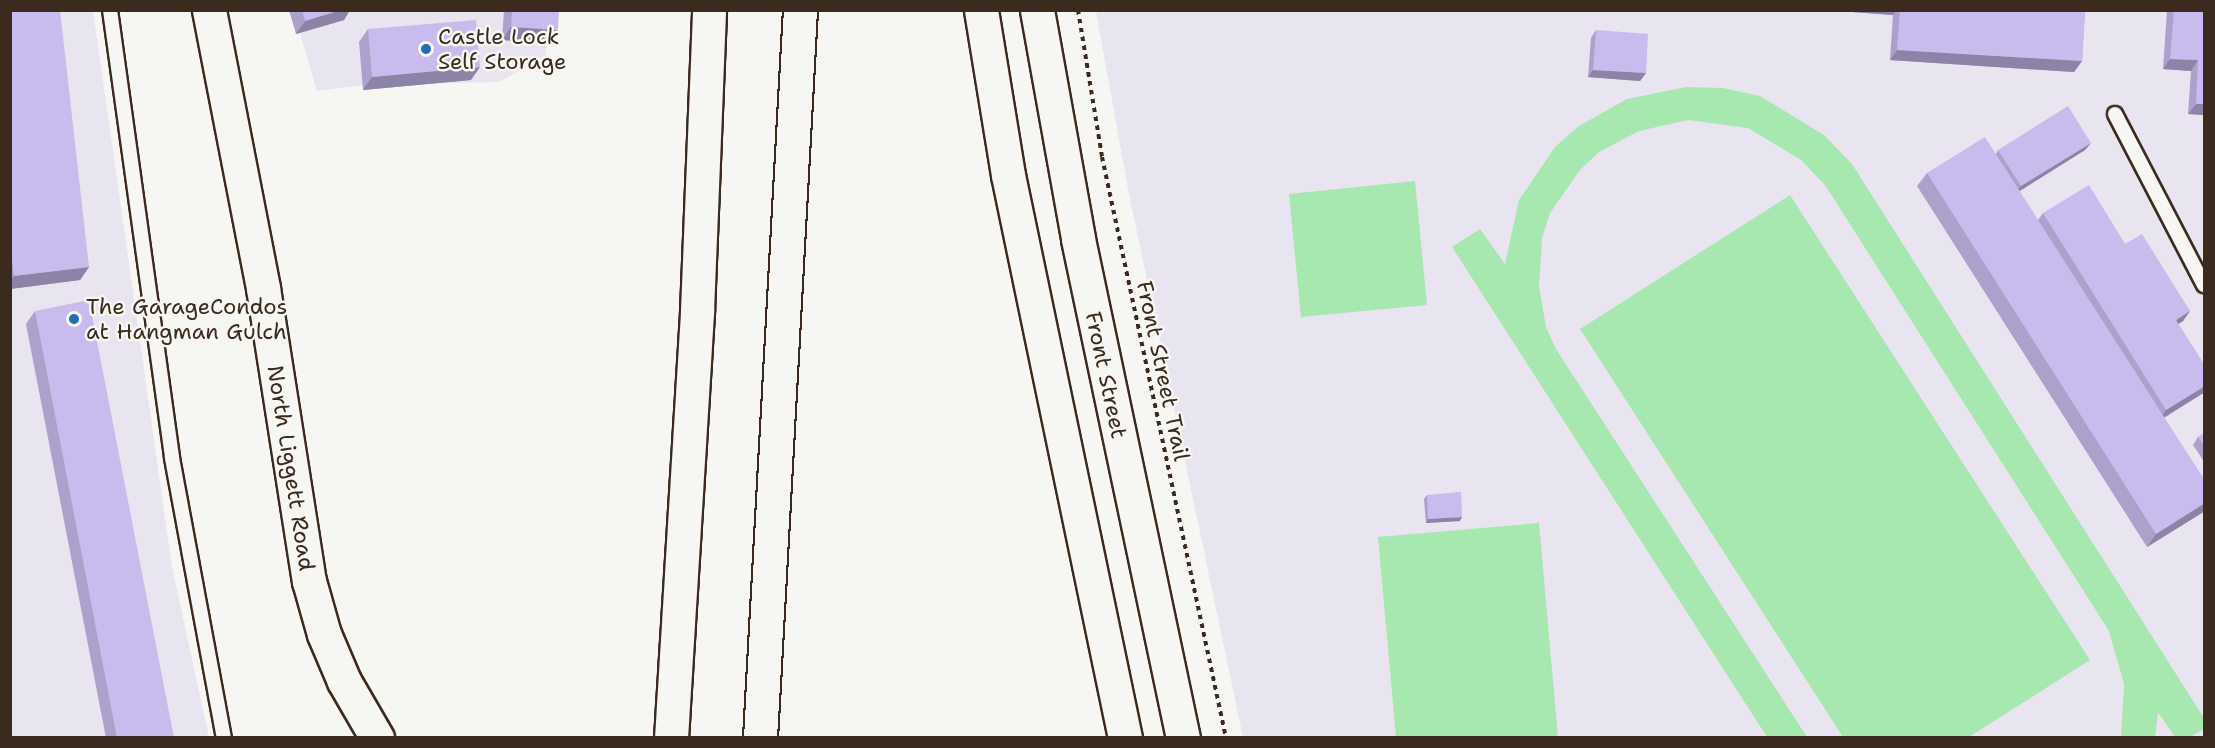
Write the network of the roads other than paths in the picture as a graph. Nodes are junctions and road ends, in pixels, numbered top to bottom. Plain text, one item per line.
1 (110, 10) edge
2 (208, 10) edge
3 (709, 10) edge
4 (800, 10) edge
5 (981, 10) edge
6 (1037, 10) edge
7 (2115, 114) dead end
8 (2205, 285) edge
9 (224, 738) edge
10 (377, 738) edge
11 (671, 738) edge
12 (760, 738) edge
13 (1125, 738) edge
14 (1183, 738) edge

1 - 9 lane
2 - 10 main road, North Liggett Road
3 - 11 main road
4 - 12 main road
5 - 13 main road
6 - 14 main road, Front Street
7 - 8 lane

